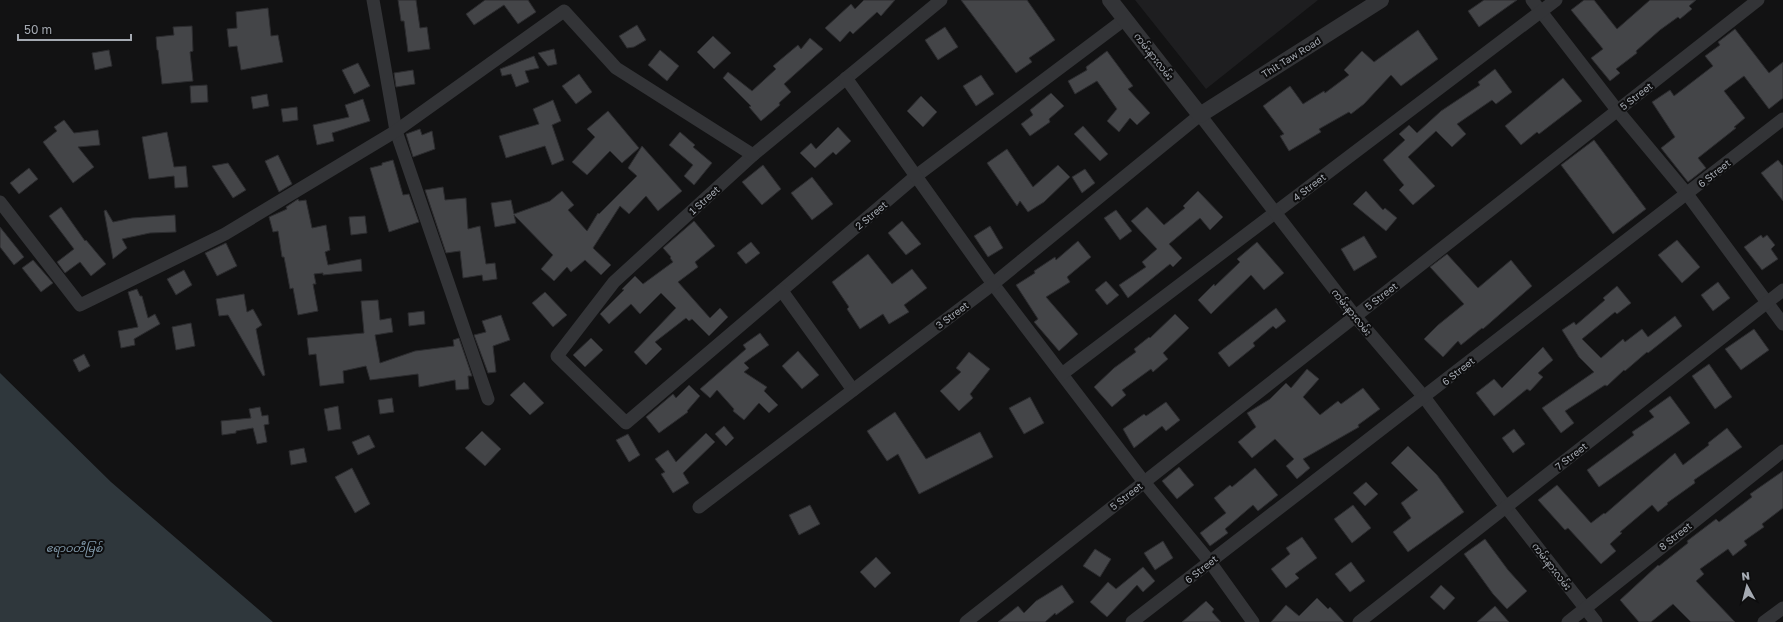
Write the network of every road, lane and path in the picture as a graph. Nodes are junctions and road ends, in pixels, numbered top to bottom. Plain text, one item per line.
1 (373, 0) edge
2 (941, 0) edge
3 (1110, 0) edge
4 (1381, 0) edge
5 (1532, 0) edge
6 (1556, 0) edge
7 (1758, 0) edge
8 (562, 5) edge
9 (1541, 12) junction
10 (1125, 19) junction
11 (846, 78) junction
12 (1617, 110) junction
13 (1200, 115) junction
14 (1783, 119) edge
15 (396, 131) junction
16 (753, 155) junction
17 (916, 176) junction
18 (1687, 194) junction
19 (0, 202) edge
20 (1275, 212) junction
21 (993, 284) junction
22 (1783, 290) edge
23 (782, 291) junction
24 (1766, 303) junction
25 (1355, 316) junction
26 (1783, 324) edge
27 (1062, 374) junction
28 (853, 390) junction
29 (1424, 397) junction
30 (488, 399) dead end
31 (626, 423) joint
32 (1783, 451) edge
33 (1144, 482) junction
34 (699, 507) dead end
35 (1506, 508) junction
36 (1210, 562) junction
37 (1585, 608) junction
38 (1783, 608) edge
39 (966, 622) edge
40 (1132, 622) edge
41 (1253, 622) edge
42 (1359, 622) edge
43 (1568, 622) edge
44 (1596, 622) edge
45 (1764, 622) edge

1 - 15 street
2 - 11 street, 1 Street
3 - 10 street, ကမ်းနားလမ်း
4 - 13 street, Thit Taw Road
5 - 9 street
6 - 9 street, 4 Street
7 - 12 street, 5 Street
8 - 15 street
8 - 16 street
9 - 12 street
9 - 20 street, 4 Street
10 - 13 street, ကမ်းနားလမ်း
10 - 17 street, 2 Street
11 - 16 street, 1 Street
11 - 17 street
12 - 18 street
12 - 25 street, 5 Street
13 - 20 street, ကမ်းနားလမ်း
13 - 21 street, 3 Street
14 - 18 street, 6 Street
15 - 19 street
15 - 30 street
16 - 31 street, 1 Street
17 - 21 street
17 - 23 street, 2 Street
18 - 24 street
18 - 29 street, 6 Street
20 - 25 street, ကမ်းနားလမ်း
20 - 27 street, 4 Street
21 - 27 street
21 - 28 street, 3 Street
22 - 24 street, 7 Street
23 - 28 street
23 - 31 street, 2 Street
24 - 26 street
24 - 35 street, 7 Street
25 - 29 street, ကမ်းနားလမ်း
25 - 33 street, 5 Street
27 - 33 street
28 - 34 street, 3 Street
29 - 35 street, ကမ်းနားလမ်း
29 - 36 street, 6 Street
32 - 37 street, 8 Street
33 - 36 street
33 - 39 street, 5 Street
35 - 37 street, ကမ်းနားလမ်း
35 - 42 street, 7 Street
36 - 40 street, 6 Street
36 - 41 street
37 - 43 street, 8 Street
37 - 44 street, ကမ်းနားလမ်း
38 - 45 street

